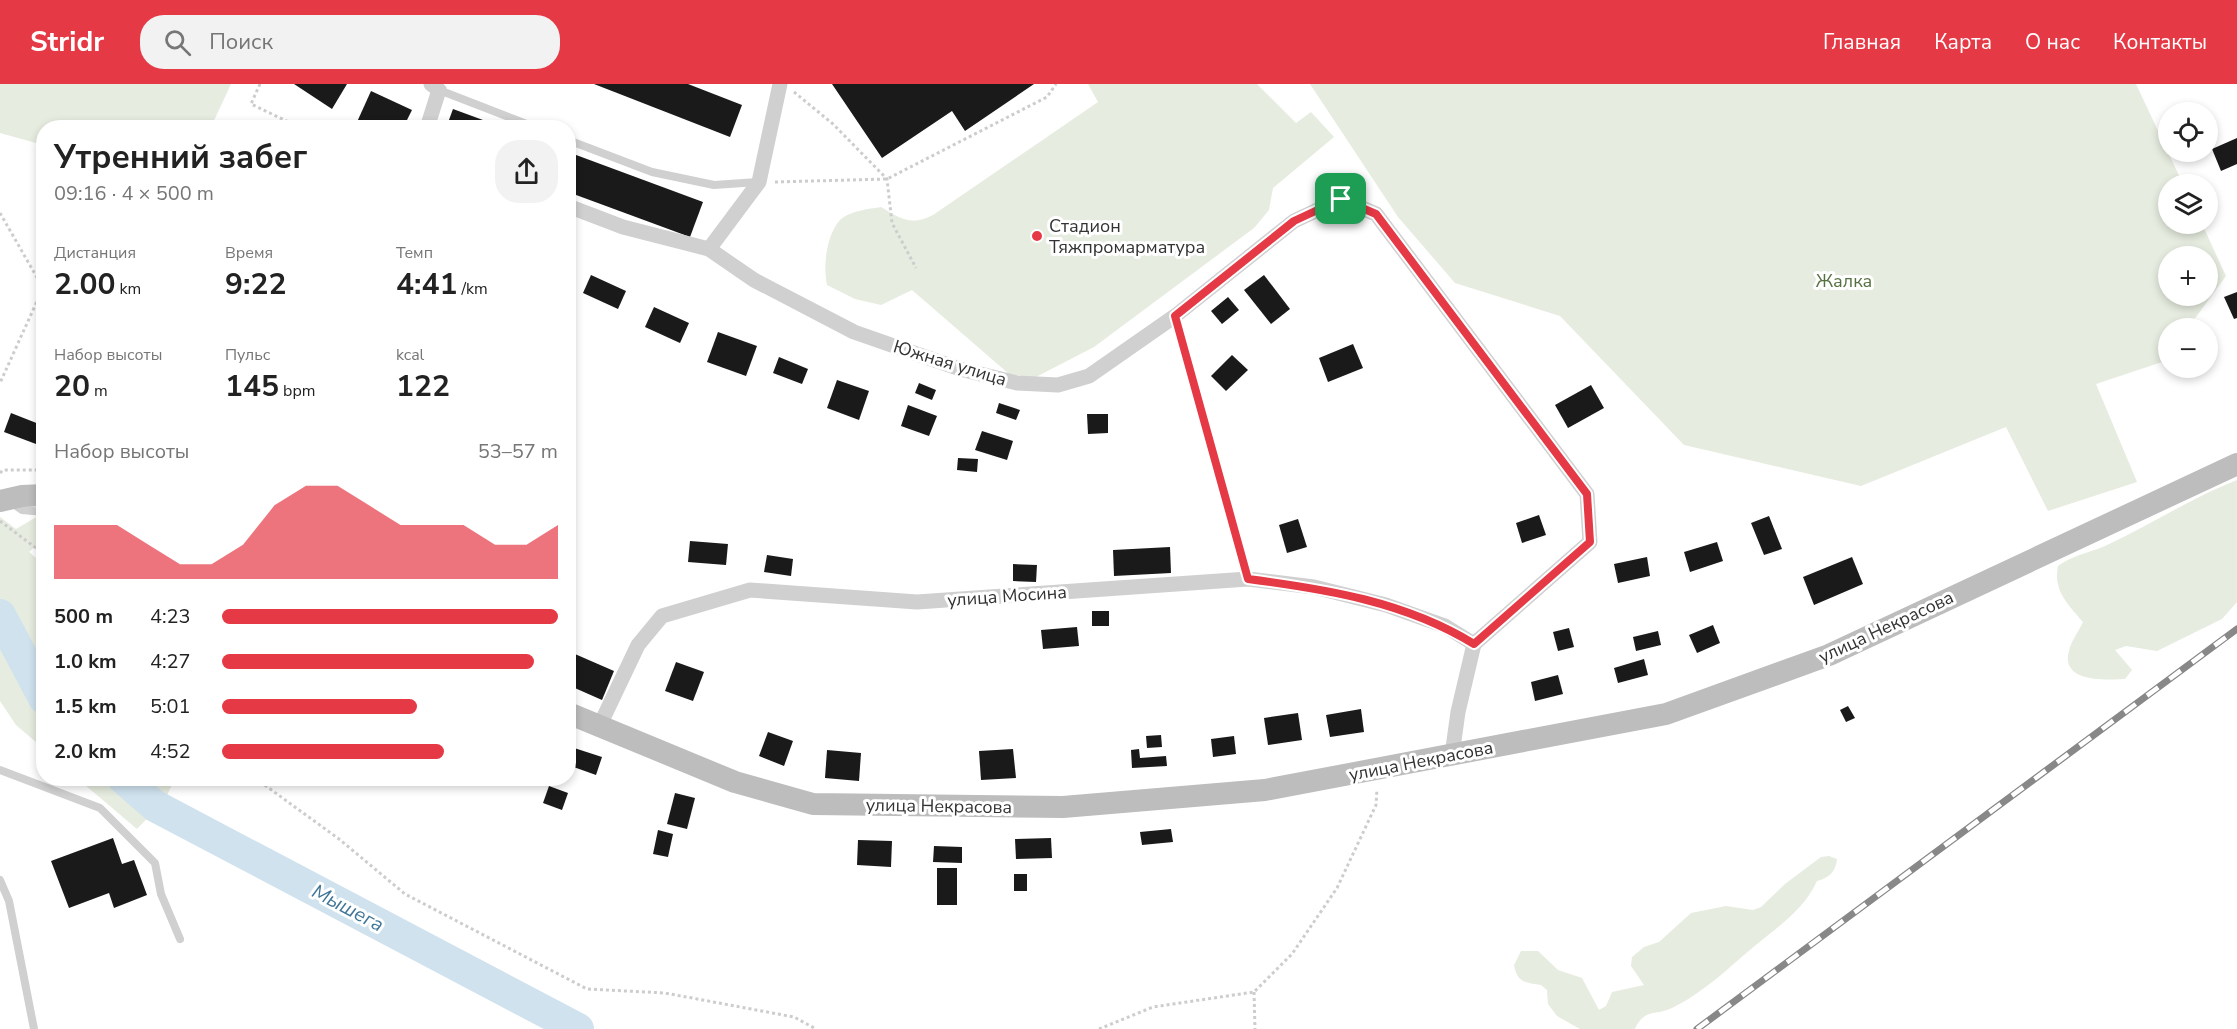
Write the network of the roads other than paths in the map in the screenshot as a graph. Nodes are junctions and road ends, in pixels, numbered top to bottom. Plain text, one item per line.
1 (435, 87) edge
2 (785, 87) edge
3 (428, 120) edge
4 (517, 120) edge
5 (576, 143) edge
6 (759, 182) junction
7 (576, 209) edge
8 (709, 249) junction
9 (1175, 316) junction
10 (2237, 464) edge
11 (36, 496) edge
12 (3, 500) edge
13 (36, 511) edge
14 (1248, 579) junction
15 (1474, 644) junction
16 (576, 717) edge
17 (599, 728) junction
18 (1452, 755) junction
19 (0, 770) edge
20 (36, 784) edge
21 (42, 786) edge
22 (0, 880) edge
23 (180, 939) dead end
24 (34, 1029) edge

1 - 3 street
1 - 4 lane
2 - 6 street
5 - 6 lane
6 - 8 street
7 - 8 street, Южная улица
8 - 9 street, Южная улица
9 - 14 lane
9 - 15 street, Южная улица
10 - 18 main road, улица Некрасова
11 - 12 main road
12 - 13 lane
14 - 15 street, улица Мосина
14 - 17 street, улица Мосина
15 - 18 street
16 - 17 main road, улица Некрасова
17 - 18 main road, улица Некрасова
19 - 20 lane
21 - 23 lane
22 - 24 lane

